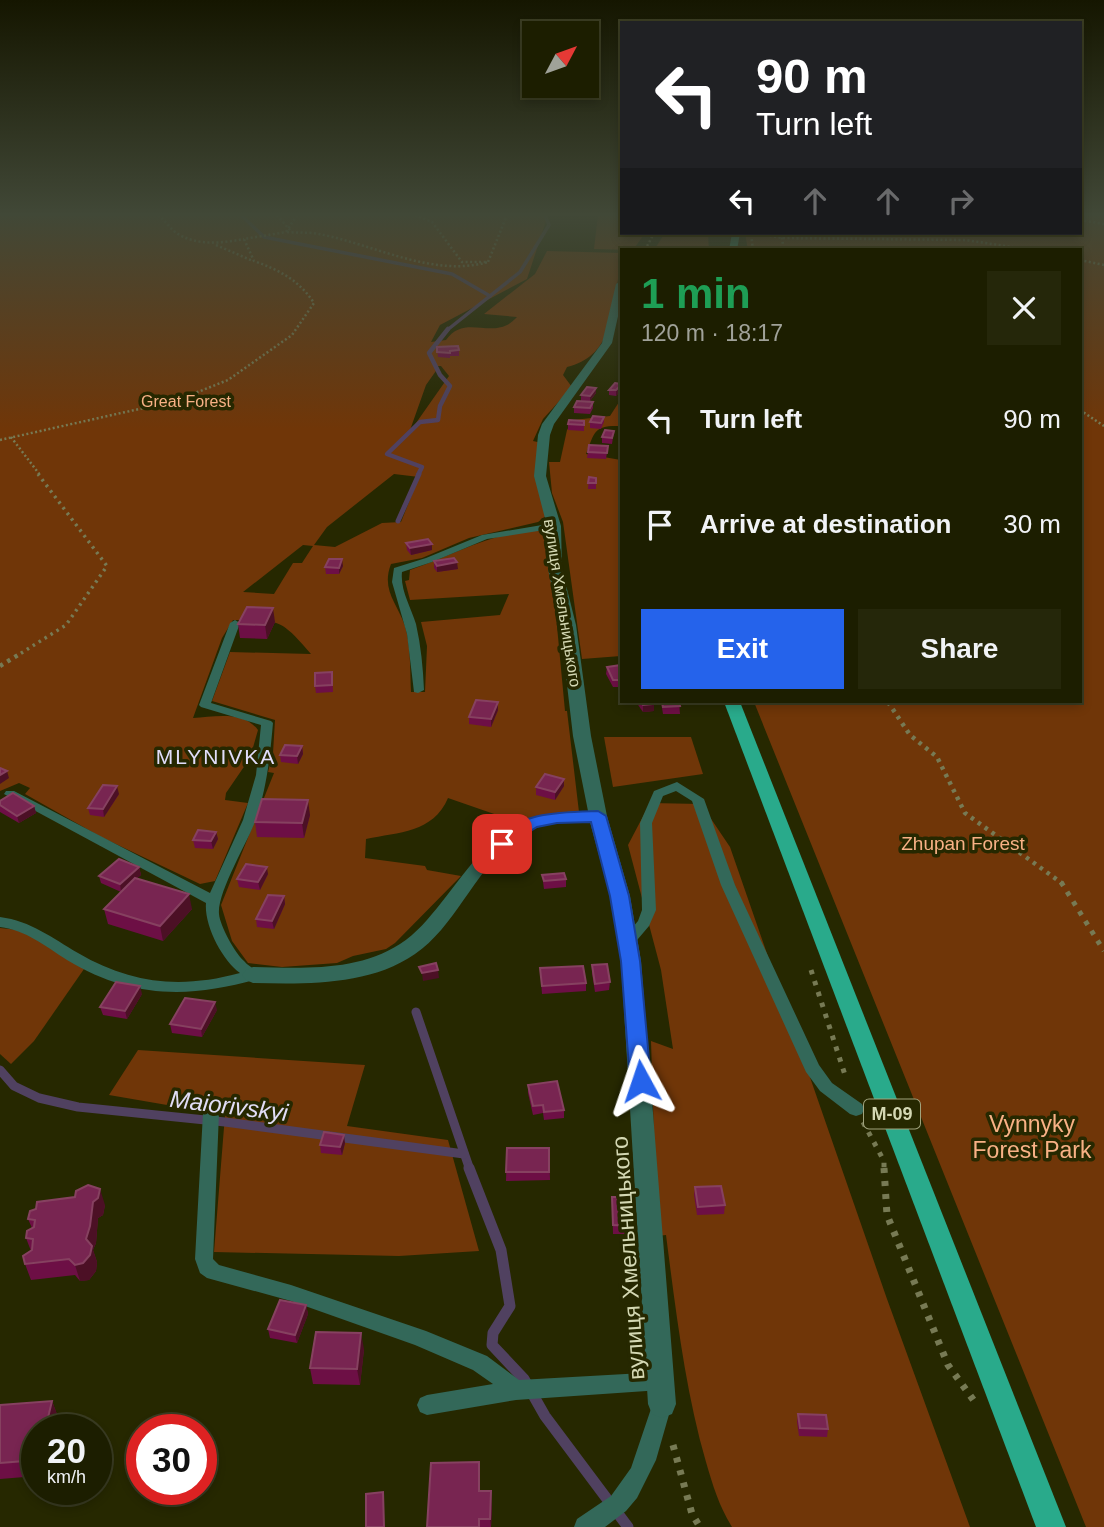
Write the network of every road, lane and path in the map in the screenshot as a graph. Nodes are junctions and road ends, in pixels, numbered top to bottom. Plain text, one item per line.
1 (304, 286) edge
2 (620, 288) edge
3 (1082, 411) edge
4 (1104, 426) edge
5 (11, 437) junction
6 (0, 440) edge
7 (554, 526) junction
8 (235, 623) edge
9 (0, 666) edge
10 (418, 690) dead end
11 (732, 703) edge
12 (889, 703) edge
13 (10, 794) edge
14 (598, 816) junction
15 (212, 901) junction
16 (0, 922) edge
17 (627, 942) junction
18 (1104, 951) edge
19 (253, 975) junction
20 (856, 1110) dead end
21 (211, 1117) dead end
22 (887, 1215) dead end
23 (948, 1365) dead end
24 (661, 1381) junction
25 (525, 1390) junction
26 (662, 1404) joint
27 (427, 1405) dead end
28 (671, 1439) dead end
29 (614, 1507) joint
30 (585, 1527) edge
31 (700, 1527) edge
32 (1051, 1527) edge

1 - 5 path
2 - 7 street, вулиця Хмельницького
3 - 4 path
5 - 6 path
5 - 9 path
7 - 10 lane
7 - 14 street, вулиця Хмельницького
8 - 15 lane
11 - 32 main road, М-09
12 - 18 path
13 - 15 lane
14 - 17 street, вулиця Хмельницького
14 - 19 street
15 - 19 lane
16 - 19 lane
17 - 20 lane
17 - 24 street, вулиця Хмельницького
21 - 25 lane
22 - 23 path
24 - 25 lane
24 - 26 street, вулиця Хмельницького
25 - 27 lane
26 - 29 lane
28 - 31 path
29 - 30 lane

